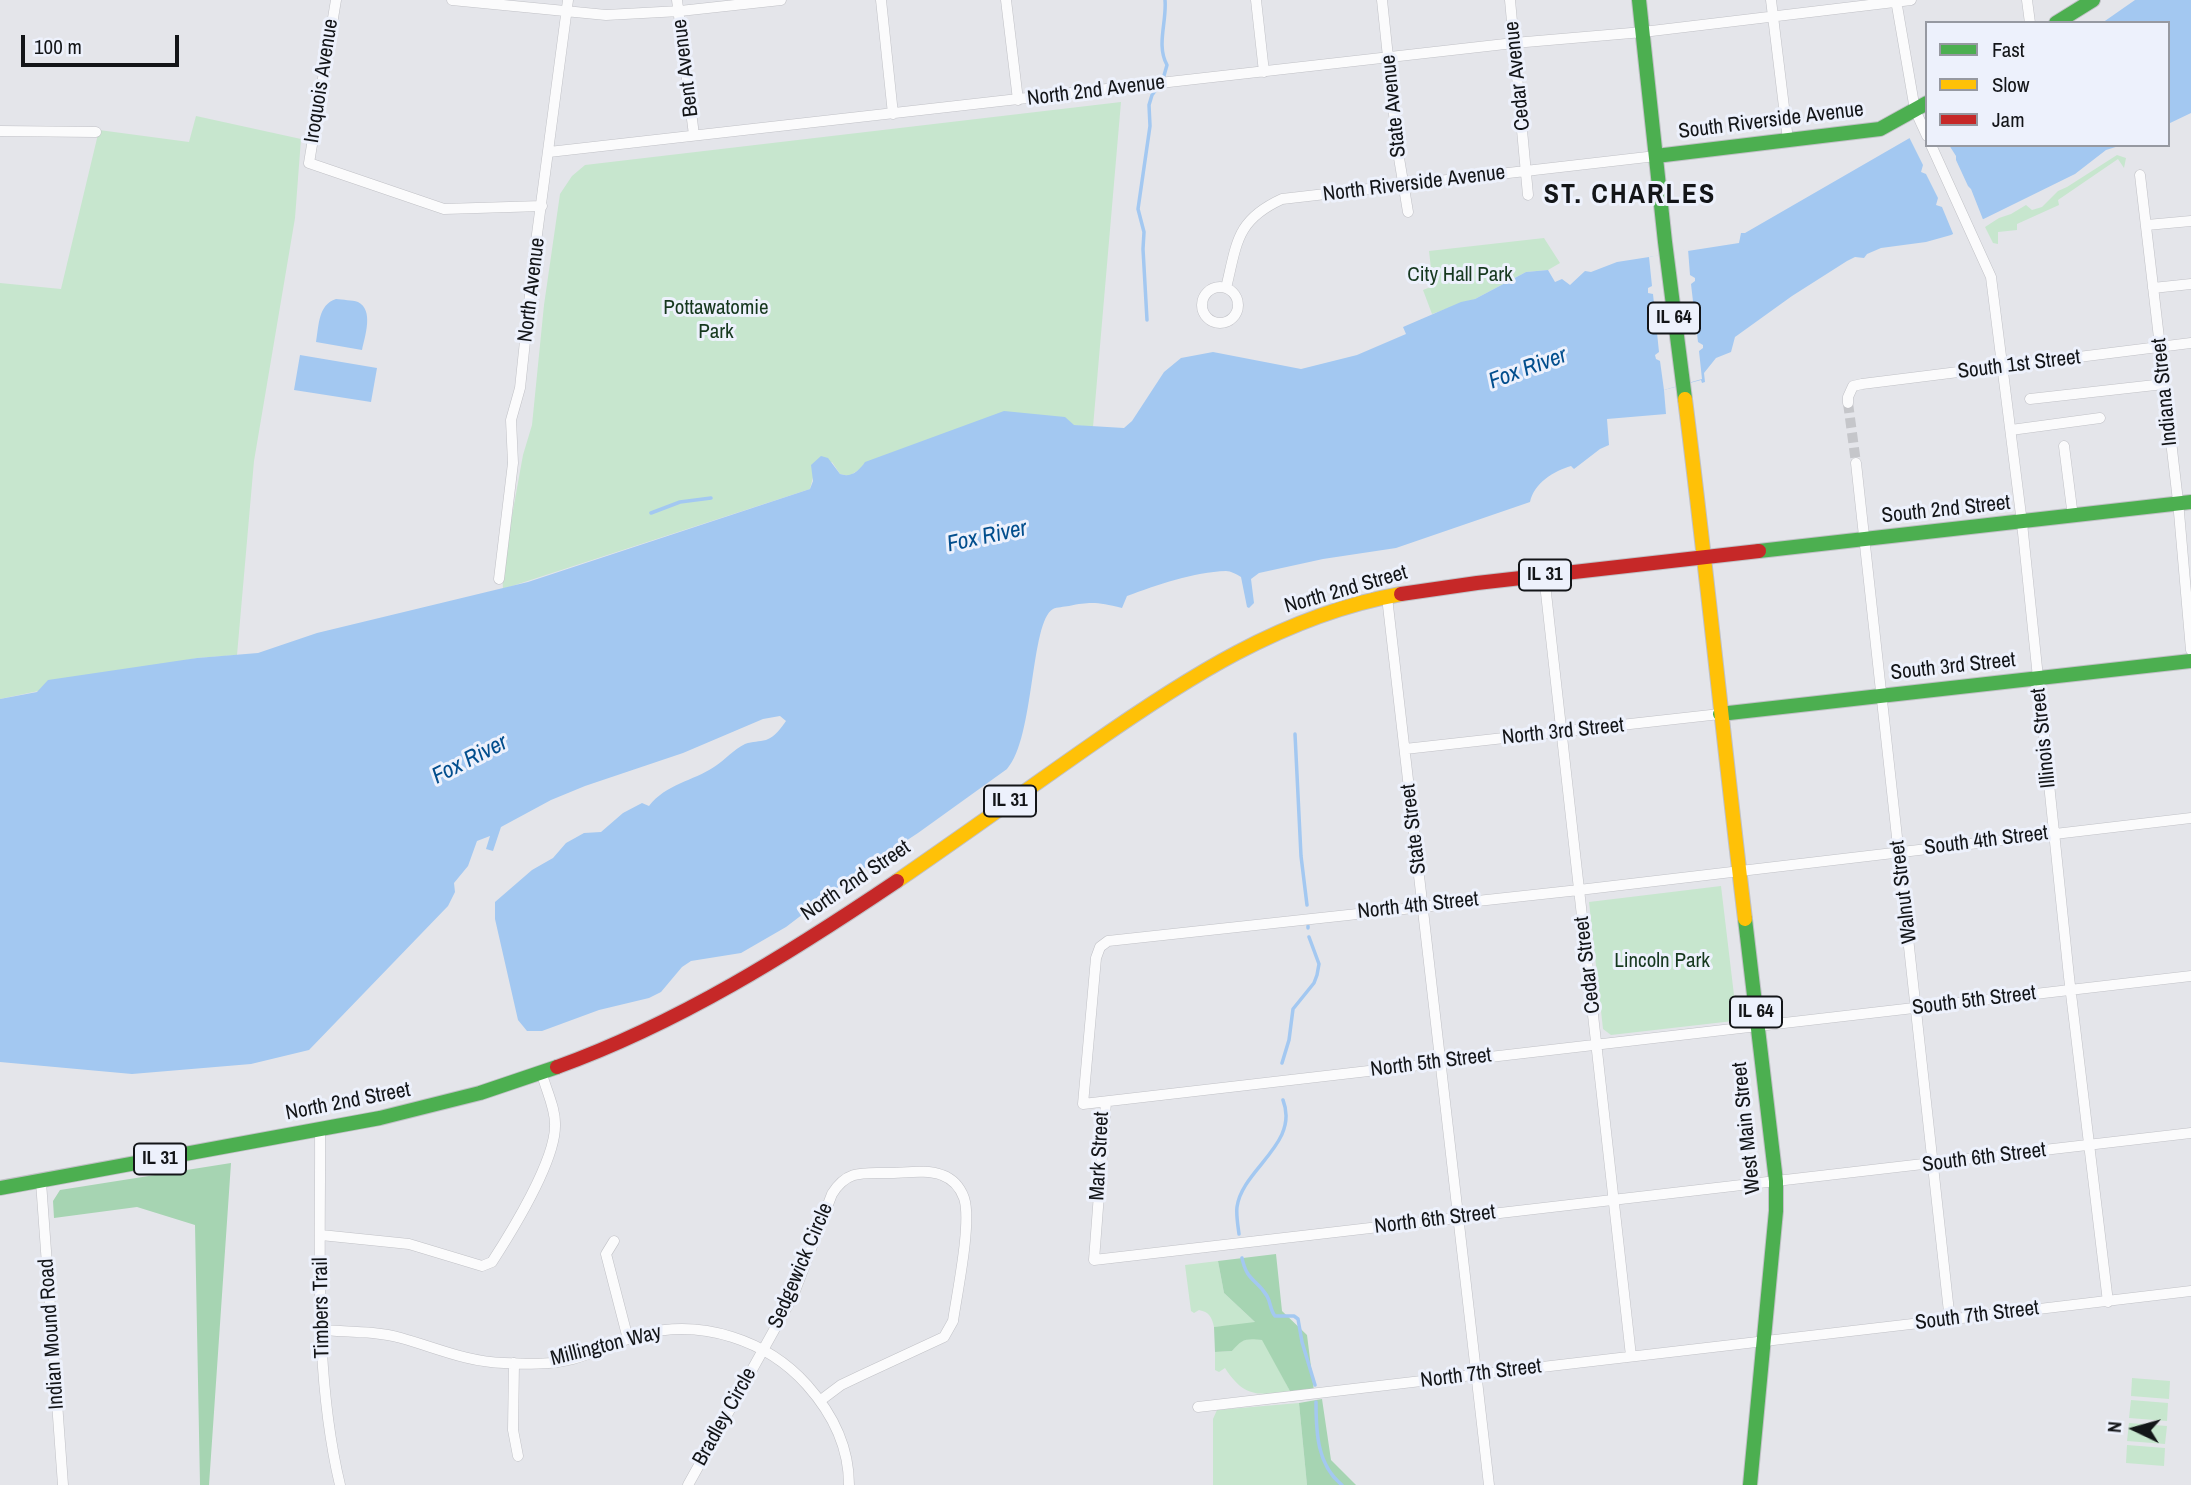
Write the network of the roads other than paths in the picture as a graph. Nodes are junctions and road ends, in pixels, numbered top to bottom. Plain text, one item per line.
1 (336, 0) edge
2 (452, 0) edge
3 (677, 0) edge
4 (781, 0) edge
5 (881, 0) edge
6 (1006, 0) edge
7 (1256, 0) edge
8 (1382, 0) edge
9 (1510, 0) edge
10 (1639, 0) edge
11 (1771, 0) edge
12 (1911, 0) edge
13 (2027, 0) edge
14 (2093, 0) edge
15 (1896, 1) edge
16 (567, 5) edge
17 (680, 11) junction
18 (1773, 17) junction
19 (2030, 21) edge
20 (2059, 21) edge
21 (1643, 32) junction
22 (1514, 43) junction
23 (1389, 58) junction
24 (1264, 72) junction
25 (1018, 100) junction
26 (1921, 107) edge
27 (893, 114) junction
28 (1925, 128) edge
29 (0, 131) edge
30 (96, 132) dead end
31 (694, 135) junction
32 (1788, 140) junction
33 (1932, 147) edge
34 (549, 152) junction
35 (1656, 156) junction
36 (1527, 170) junction
37 (2140, 175) dead end
38 (1403, 185) junction
39 (1528, 195) dead end
40 (542, 206) junction
41 (1408, 212) dead end
42 (2191, 220) edge
43 (2147, 225) junction
44 (2191, 284) edge
45 (1226, 288) dead end
46 (2153, 288) junction
47 (2191, 344) edge
48 (2160, 347) junction
49 (2003, 368) junction
50 (2164, 384) junction
51 (2030, 399) dead end
52 (1848, 403) dead end
53 (2100, 418) dead end
54 (2011, 430) junction
55 (2064, 446) dead end
56 (1856, 463) tunnel mouth
57 (2184, 503) edge
58 (2073, 517) junction
59 (2022, 523) junction
60 (1865, 540) junction
61 (1705, 559) junction
62 (1544, 575) junction
63 (499, 579) dead end
64 (1387, 597) junction
65 (2191, 650) edge
66 (2191, 661) edge
67 (2038, 679) junction
68 (1881, 695) junction
69 (1720, 714) junction
70 (1561, 732) junction
71 (1405, 749) junction
72 (2191, 818) edge
73 (2054, 833) junction
74 (1899, 852) junction
75 (1739, 871) junction
76 (1579, 890) junction
77 (1423, 905) junction
78 (1100, 947) joint
79 (2191, 976) edge
80 (2070, 990) junction
81 (1917, 1007) junction
82 (1758, 1027) junction
83 (1597, 1044) junction
84 (1441, 1061) junction
85 (542, 1074) junction
86 (1105, 1102) junction
87 (320, 1130) junction
88 (2191, 1133) edge
89 (2089, 1144) junction
90 (1933, 1165) junction
91 (1776, 1181) junction
92 (41, 1182) junction
93 (0, 1188) edge
94 (1614, 1199) junction
95 (1458, 1217) junction
96 (321, 1235) junction
97 (614, 1241) dead end
98 (1094, 1260) joint
99 (2191, 1291) edge
100 (2108, 1301) junction
101 (1950, 1321) junction
102 (322, 1330) junction
103 (628, 1339) junction
104 (1764, 1343) junction
105 (763, 1350) junction
106 (1631, 1356) junction
107 (513, 1363) junction
108 (1476, 1374) junction
109 (821, 1400) junction
110 (1198, 1407) dead end
111 (518, 1457) dead end
112 (63, 1485) edge
113 (340, 1485) edge
114 (688, 1485) edge
115 (849, 1485) edge
116 (1489, 1485) edge
117 (1750, 1485) edge

1 - 40 street, Iroquois Avenue
2 - 16 street
3 - 17 street, Bent Avenue
4 - 17 street
5 - 27 street
6 - 25 street
7 - 24 street
8 - 23 street, State Avenue
9 - 22 street, Cedar Avenue
10 - 21 main road, IL 64
11 - 18 street
12 - 15 street, North 2nd Avenue
13 - 19 street
14 - 20 main road
15 - 18 street, North 2nd Avenue
15 - 26 street
16 - 17 street
16 - 34 street, North Avenue
17 - 31 street, Bent Avenue
18 - 21 street, North 2nd Avenue
18 - 32 street
21 - 22 street, North 2nd Avenue
21 - 35 main road, IL 64
22 - 23 street, North 2nd Avenue
22 - 36 street, Cedar Avenue
23 - 24 street, North 2nd Avenue
23 - 38 street, State Avenue
24 - 25 street, North 2nd Avenue
25 - 27 street, North 2nd Avenue
26 - 28 street
26 - 32 main road, South Riverside Avenue
27 - 31 street, North 2nd Avenue
29 - 30 street
31 - 34 street, North 2nd Avenue
32 - 35 main road, South Riverside Avenue
33 - 49 street, Illinois Street
34 - 40 street, North Avenue
35 - 36 street, North Riverside Avenue
35 - 61 main road, IL 64
36 - 38 street, North Riverside Avenue
36 - 39 street, Cedar Avenue
37 - 43 street, Indiana Street
38 - 41 street, State Avenue
38 - 45 street, North Riverside Avenue
40 - 63 street, North Avenue
42 - 43 street
43 - 46 street, Indiana Street
44 - 46 street
46 - 48 street, Indiana Street
47 - 48 street, South 1st Street
48 - 49 street, South 1st Street
48 - 50 street, Indiana Street
49 - 52 street, South 1st Street
49 - 54 street, Illinois Street
50 - 51 street
50 - 57 street, Indiana Street
53 - 54 street
54 - 59 street, Illinois Street
55 - 58 street
56 - 60 street, Walnut Street
57 - 58 main road, South 2nd Street / IL 31
57 - 65 street, Indiana Street
58 - 59 main road, South 2nd Street / IL 31
59 - 60 main road, South 2nd Street / IL 31
59 - 67 street, Illinois Street
60 - 61 main road, South 2nd Street / IL 31
60 - 68 street, Walnut Street
61 - 62 main road, North 2nd Street / IL 31
61 - 69 main road, West Main Street / IL 64
62 - 64 main road, North 2nd Street / IL 31
62 - 70 street, Cedar Street
64 - 71 street, State Street
64 - 85 main road, North 2nd Street / IL 31
66 - 67 main road, South 3rd Street
67 - 68 main road, South 3rd Street
67 - 73 street, Illinois Street
68 - 69 main road, South 3rd Street
68 - 74 street, Walnut Street
69 - 70 street, North 3rd Street
69 - 75 main road, West Main Street / IL 64
70 - 71 street, North 3rd Street
70 - 76 street, Cedar Street
71 - 77 street, State Street
72 - 73 street, South 4th Street
73 - 74 street, South 4th Street
73 - 80 street, Illinois Street
74 - 75 street, South 4th Street
74 - 81 street, Walnut Street
75 - 76 street, North 4th Street
75 - 82 main road, West Main Street / IL 64
76 - 77 street, North 4th Street
76 - 83 street, Cedar Street
77 - 78 street, North 4th Street
77 - 84 street, State Street
78 - 86 street, Mark Street
79 - 80 street, South 5th Street
80 - 81 street, South 5th Street
80 - 89 street, Illinois Street
81 - 82 street, South 5th Street
81 - 90 street, Walnut Street
82 - 83 street, North 5th Street
82 - 91 main road, West Main Street / IL 64
83 - 84 street, North 5th Street
83 - 94 street, Cedar Street
84 - 86 street, North 5th Street
84 - 95 street, State Street
85 - 87 main road, North 2nd Street / IL 31
85 - 96 street
86 - 98 street, Mark Street
87 - 92 main road, North 2nd Street / IL 31
87 - 96 street, Timbers Trail
88 - 89 street, South 6th Street
89 - 90 street, South 6th Street
89 - 100 street, Illinois Street
90 - 91 street, South 6th Street
90 - 101 street, Walnut Street
91 - 94 street, North 6th Street
91 - 104 main road, West Main Street / IL 64
92 - 93 main road, North 2nd Street / IL 31
92 - 112 street, Indian Mound Road
94 - 95 street, North 6th Street
94 - 106 street, Cedar Street
95 - 98 street, North 6th Street
95 - 108 street, State Street
96 - 102 street, Timbers Trail
97 - 103 street
99 - 100 street, South 7th Street
100 - 101 street, South 7th Street
101 - 104 street, South 7th Street
102 - 107 street, Millington Way
102 - 113 street, Timbers Trail
103 - 105 street, Millington Way
103 - 107 street, Millington Way
104 - 106 street, North 7th Street
104 - 117 main road, West Main Street / IL 64
105 - 109 street, Millington Way
105 - 109 street, Sedgewick Circle
105 - 114 street, Bradley Circle
106 - 108 street, North 7th Street
107 - 111 street
108 - 110 street, North 7th Street
108 - 116 street, State Street
109 - 115 street, Millington Way

